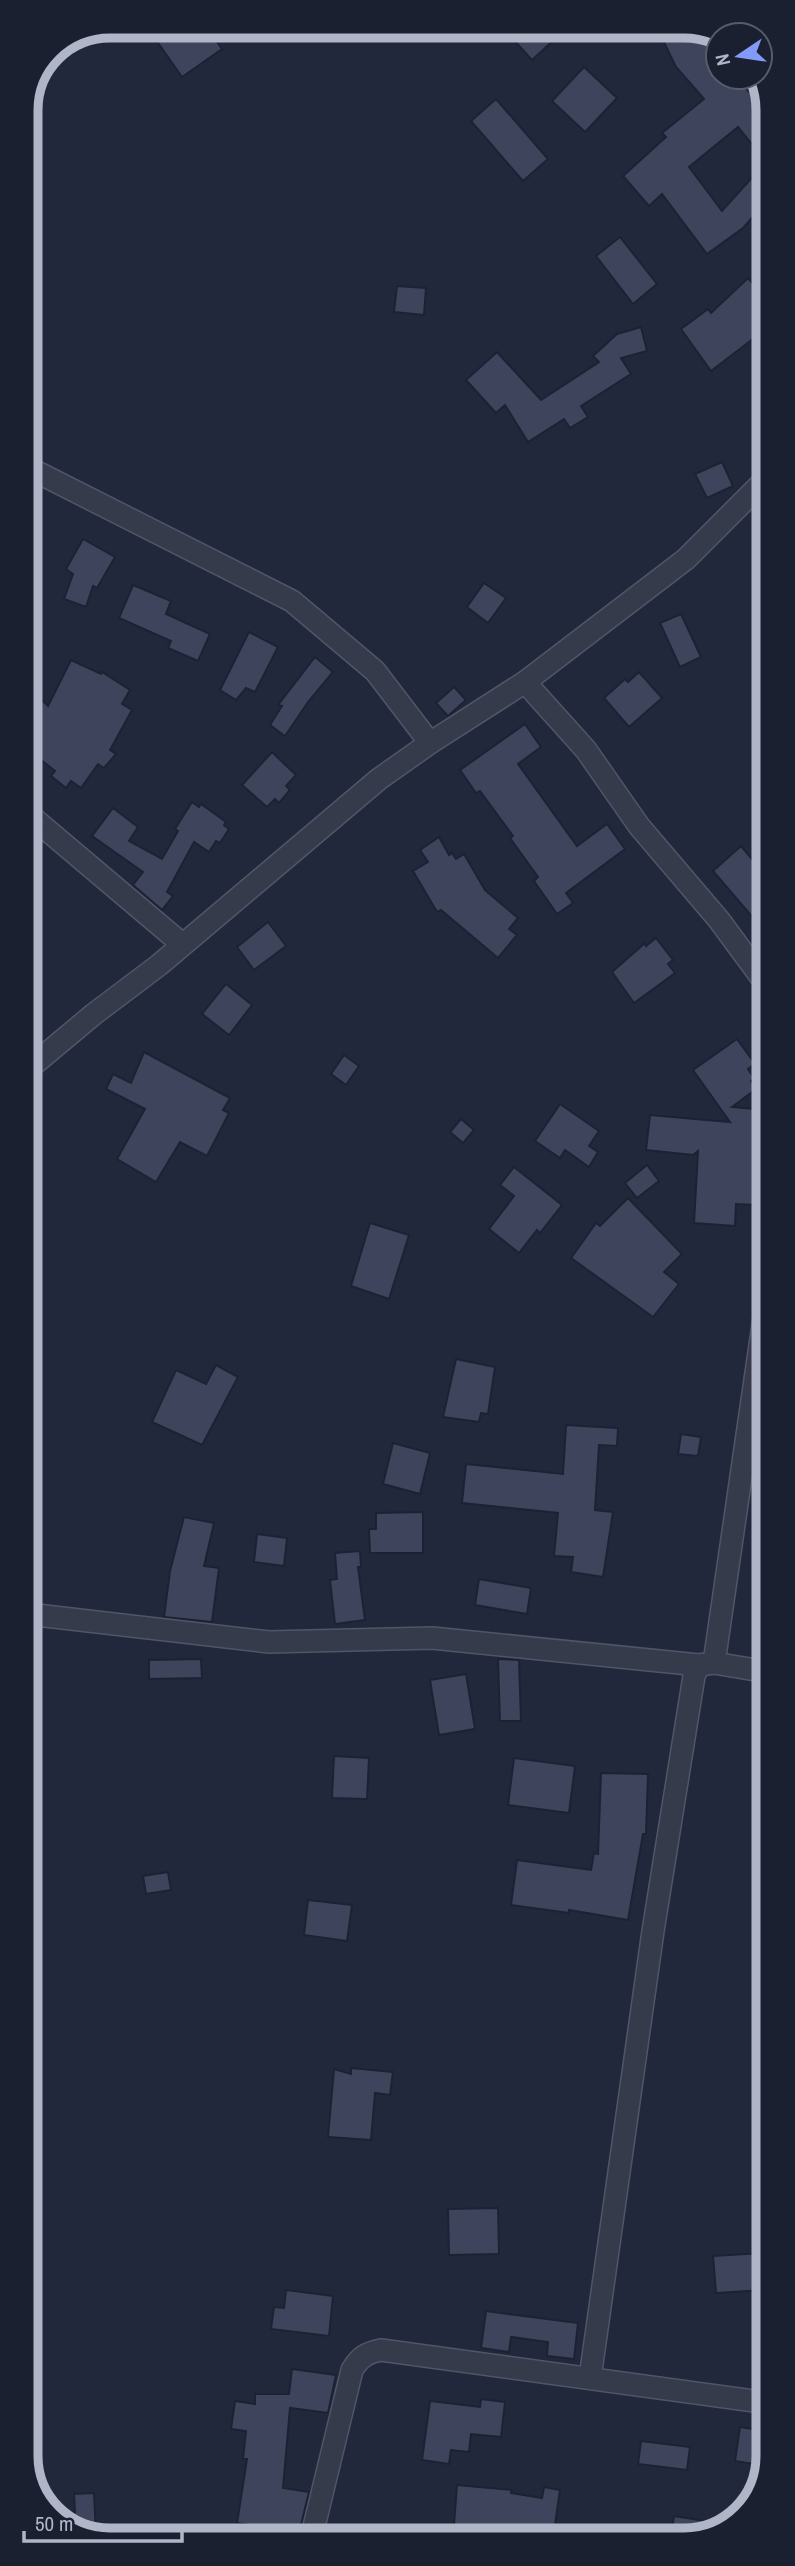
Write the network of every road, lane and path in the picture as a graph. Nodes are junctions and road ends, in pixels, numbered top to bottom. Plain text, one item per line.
1 (38, 473) edge
2 (756, 490) edge
3 (525, 682) junction
4 (430, 743) junction
5 (38, 822) edge
6 (182, 944) junction
7 (756, 970) edge
8 (38, 1061) edge
9 (756, 1363) edge
10 (38, 1615) edge
11 (706, 1664) junction
12 (756, 1670) edge
13 (590, 2378) junction
14 (756, 2401) edge
15 (314, 2527) edge

1 - 4 street
2 - 3 street
3 - 4 street
3 - 7 street
4 - 6 street
5 - 6 street
6 - 8 street
9 - 11 street
10 - 11 street
11 - 12 street
11 - 13 street
13 - 14 street
13 - 15 street

